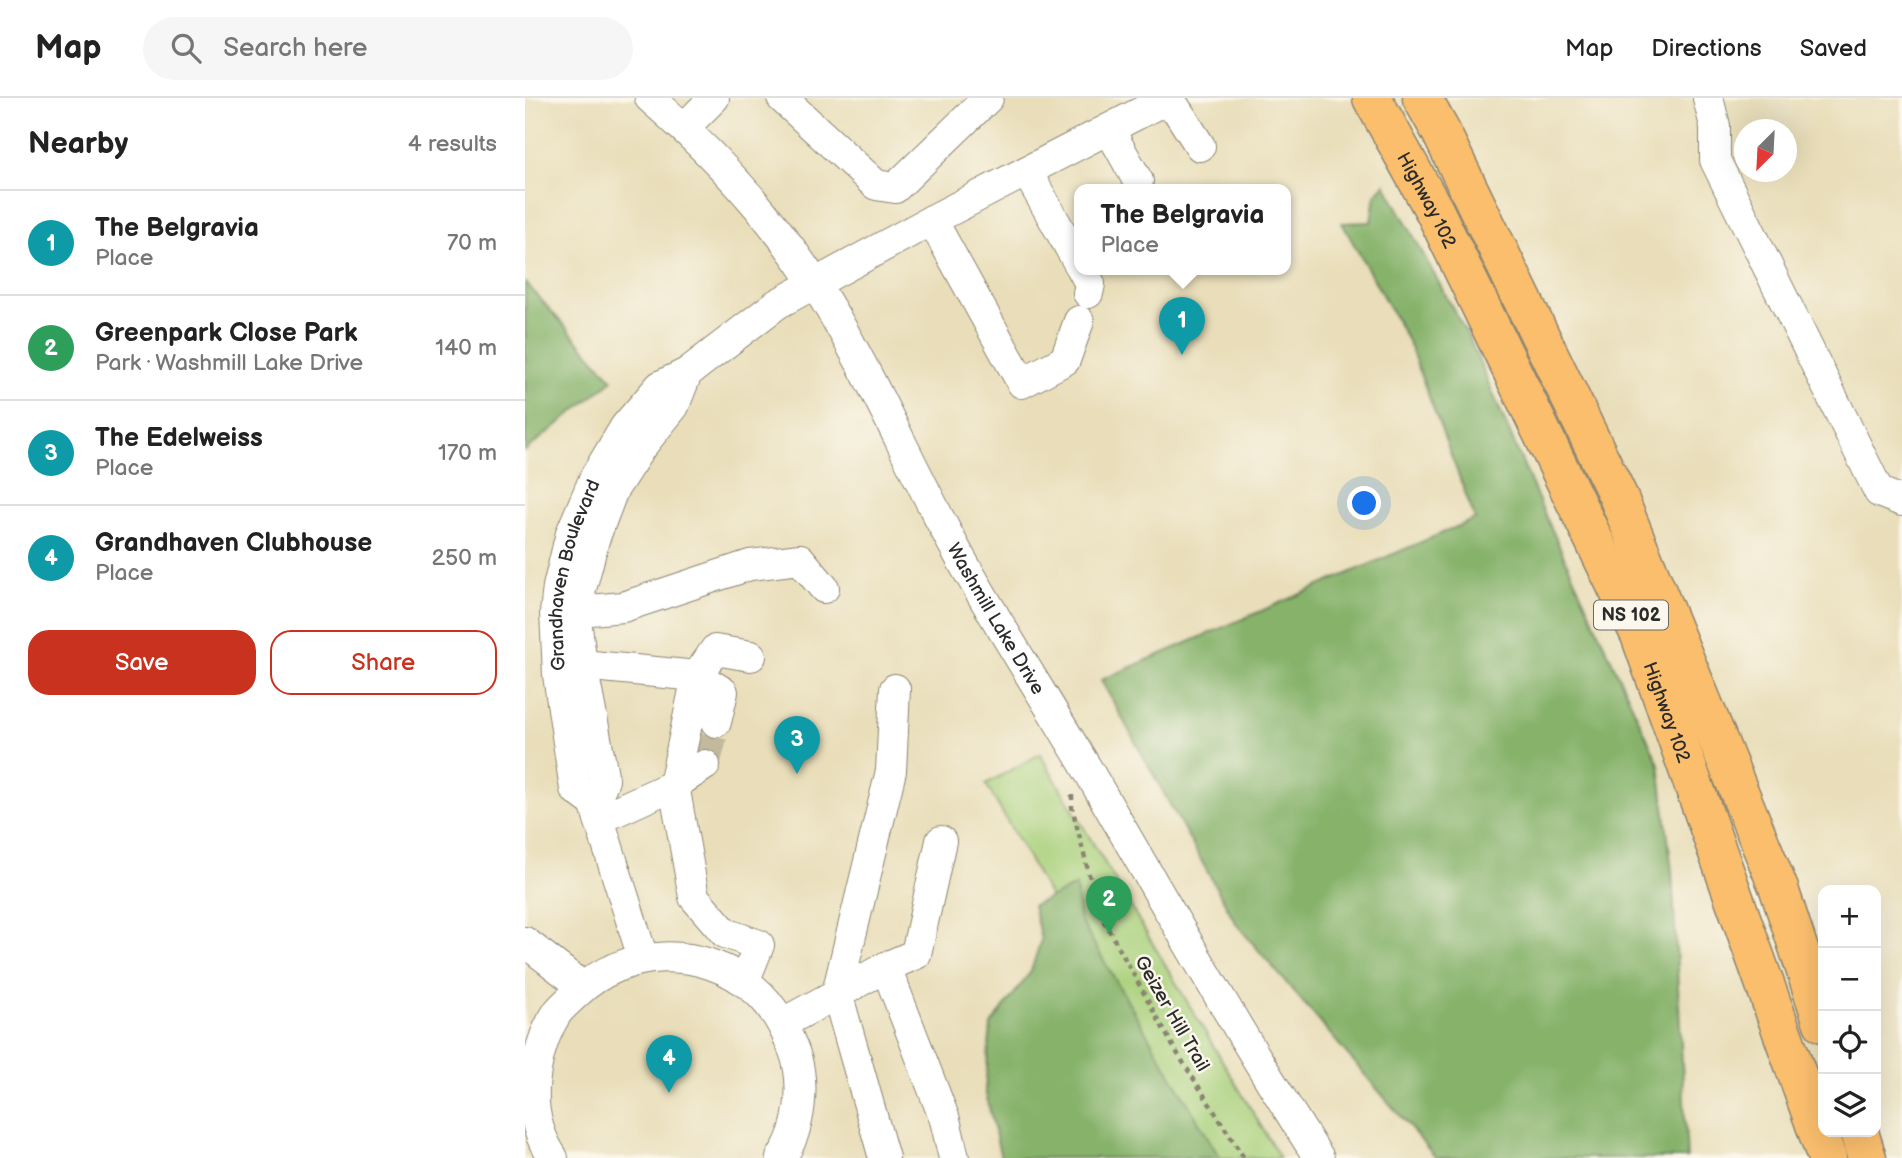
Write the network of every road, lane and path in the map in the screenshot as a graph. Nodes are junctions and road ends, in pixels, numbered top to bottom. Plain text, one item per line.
1 (650, 98) edge
2 (714, 98) edge
3 (782, 98) edge
4 (988, 98) edge
5 (1372, 98) edge
6 (1422, 98) edge
7 (1708, 98) edge
8 (684, 128) junction
9 (1109, 129) junction
10 (1200, 146) dead end
11 (1027, 172) junction
12 (1138, 181) dead end
13 (932, 220) junction
14 (1074, 255) edge
15 (814, 283) junction
16 (1079, 321) dead end
17 (1902, 501) edge
18 (824, 589) dead end
19 (565, 612) junction
20 (751, 656) dead end
21 (582, 665) junction
22 (697, 676) junction
23 (895, 689) dead end
24 (716, 722) tunnel mouth
25 (705, 765) tunnel mouth
26 (674, 785) junction
27 (1072, 794) dead end
28 (596, 811) junction
29 (941, 841) dead end
30 (525, 942) edge
31 (643, 958) junction
32 (886, 967) junction
33 (744, 982) junction
34 (583, 987) junction
35 (837, 993) junction
36 (1819, 1011) edge
37 (783, 1023) junction
38 (531, 1051) edge
39 (1861, 1137) edge
40 (787, 1155) edge
41 (553, 1158) edge
42 (884, 1158) edge
43 (954, 1158) edge
44 (1244, 1158) edge
45 (1319, 1158) edge
46 (1827, 1158) edge
47 (1867, 1158) edge

1 - 8 street, Washmill Lake Drive
2 - 8 street
3 - 4 street
5 - 46 highway, Highway 102 / NS 102
6 - 36 highway, Highway 102 / NS 102
7 - 17 street
8 - 15 street, Washmill Lake Drive
9 - 10 street, Grandhaven Boulevard
9 - 11 street, Grandhaven Boulevard
9 - 12 street
11 - 13 street, Grandhaven Boulevard
11 - 14 street
13 - 15 street, Grandhaven Boulevard
13 - 16 street
15 - 19 street, Grandhaven Boulevard
15 - 45 street, Washmill Lake Drive
18 - 19 street
19 - 21 street, Grandhaven Boulevard
19 - 28 street, Grandhaven Boulevard
20 - 22 street
21 - 22 street
21 - 28 street, Grandhaven Boulevard
22 - 24 street
22 - 26 street
23 - 35 street
25 - 26 street
26 - 28 street
26 - 33 street
27 - 44 path, Geizer Hill Trail
28 - 31 street, Grandhaven Boulevard
29 - 32 street
30 - 34 street
31 - 33 street
31 - 34 street
32 - 35 street
32 - 43 street
33 - 37 street
34 - 38 street
35 - 37 street
35 - 42 street
37 - 40 street
38 - 41 street
39 - 47 highway

